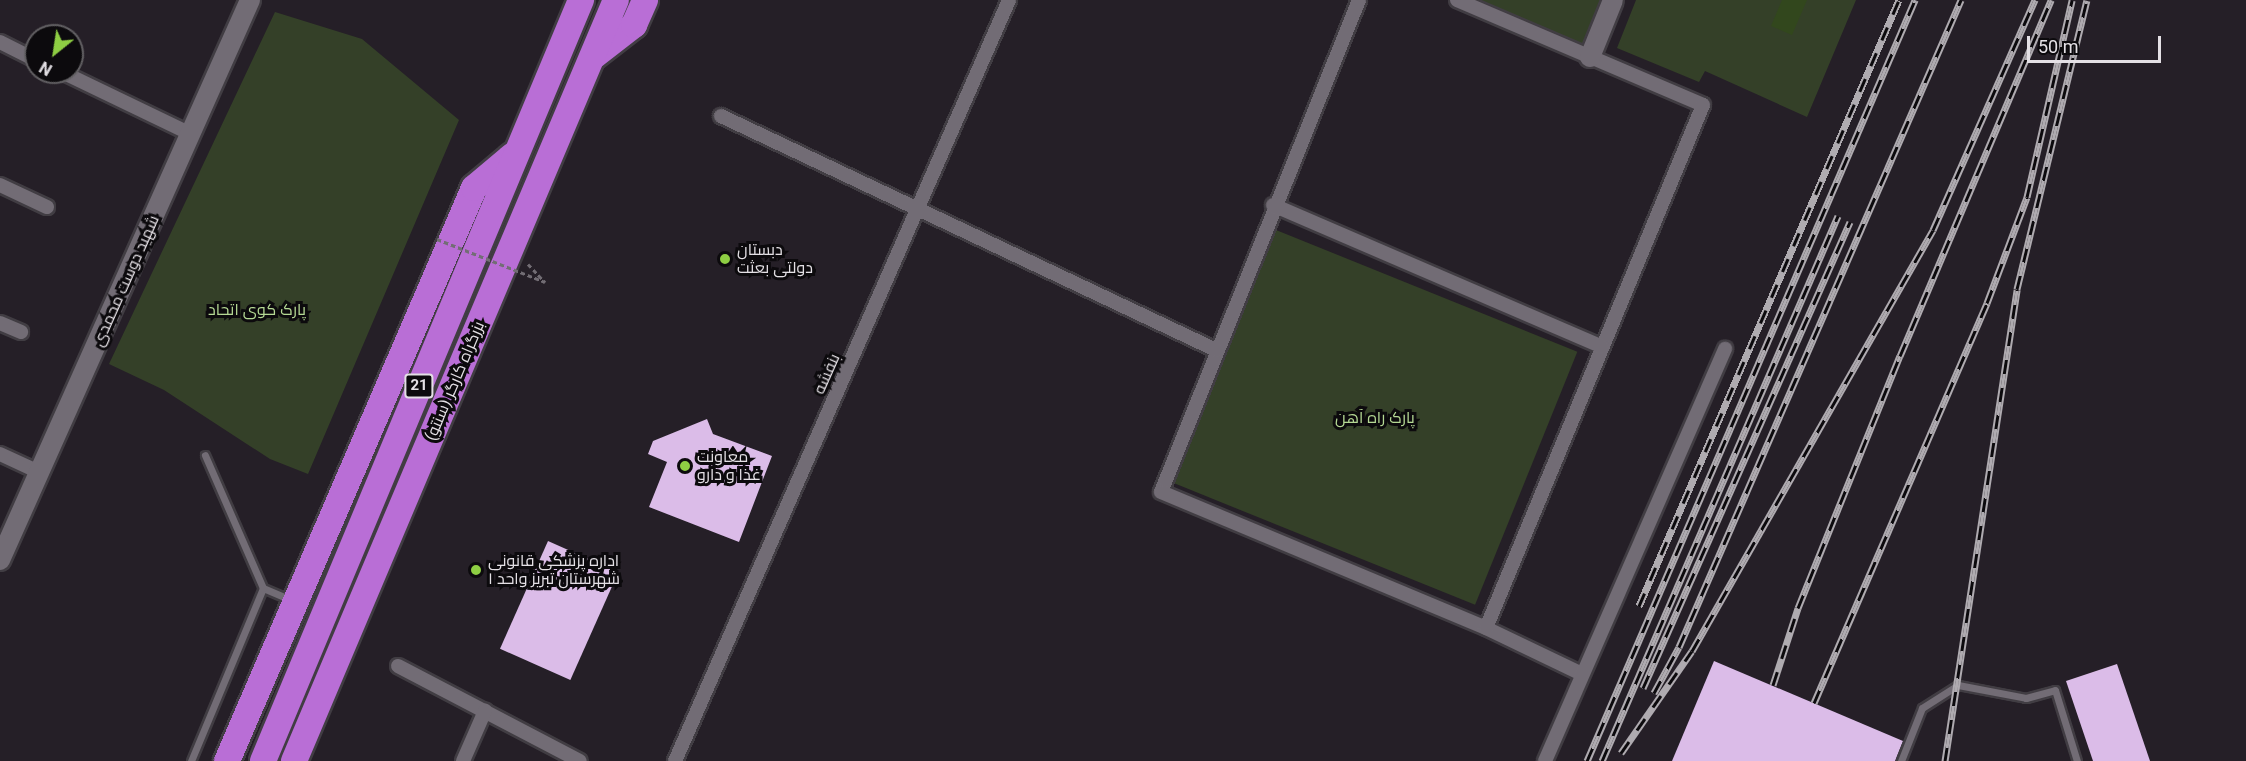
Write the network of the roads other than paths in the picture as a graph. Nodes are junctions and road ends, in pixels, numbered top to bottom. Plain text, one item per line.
1 (250, 0) edge
2 (574, 0) edge
3 (581, 0) edge
4 (616, 0) edge
5 (645, 0) edge
6 (1009, 0) edge
7 (1359, 0) edge
8 (1457, 0) edge
9 (1613, 0) edge
10 (566, 32) junction
11 (0, 42) edge
12 (24, 54) edge
13 (1590, 57) junction
14 (591, 58) junction
15 (84, 83) edge
16 (721, 116) dead end
17 (191, 134) junction
18 (517, 151) junction
19 (0, 185) edge
20 (1273, 205) junction
21 (47, 207) dead end
22 (918, 209) junction
23 (0, 322) edge
24 (21, 332) dead end
25 (1602, 347) junction
26 (1725, 349) dead end
27 (1216, 350) junction
28 (0, 454) edge
29 (206, 455) dead end
30 (40, 473) junction
31 (0, 560) edge
32 (263, 588) junction
33 (296, 602) junction
34 (1486, 628) junction
35 (398, 666) dead end
36 (1582, 675) junction
37 (485, 711) junction
38 (563, 757) edge
39 (191, 761) edge
40 (228, 761) edge
41 (263, 761) edge
42 (294, 761) edge
43 (463, 761) edge
44 (580, 761) edge
45 (675, 761) edge
46 (1545, 761) edge
47 (1901, 761) edge
48 (2077, 761) edge

1 - 17 main road, شهید دوست محمدی
2 - 10 highway, 21
3 - 10 highway, بزرگراه کارگر (سنتو) / 21
4 - 14 highway, بزرگراه کارگر (سنتو) / 21
5 - 14 highway
6 - 22 street, بنفشه
7 - 20 street
8 - 13 street
9 - 13 main road
10 - 18 highway, بزرگراه کارگر (سنتو) / 21
11 - 12 street
13 - 25 street
14 - 42 highway, بزرگراه کارگر (سنتو) / 21
15 - 17 street
16 - 22 street
17 - 30 main road, شهید دوست محمدی
18 - 33 highway
18 - 41 highway, بزرگراه کارگر (سنتو) / 21
19 - 21 street
20 - 25 street
20 - 27 street
22 - 27 street
22 - 45 street, بنفشه
23 - 24 street
25 - 34 street
26 - 36 street
27 - 34 street
28 - 30 street
29 - 32 lane
30 - 31 main road, شهید دوست محمدی
32 - 33 lane
32 - 39 lane
33 - 40 highway
34 - 36 street
35 - 37 street
36 - 46 street
37 - 38 street
37 - 43 street
38 - 44 street
47 - 48 lane

